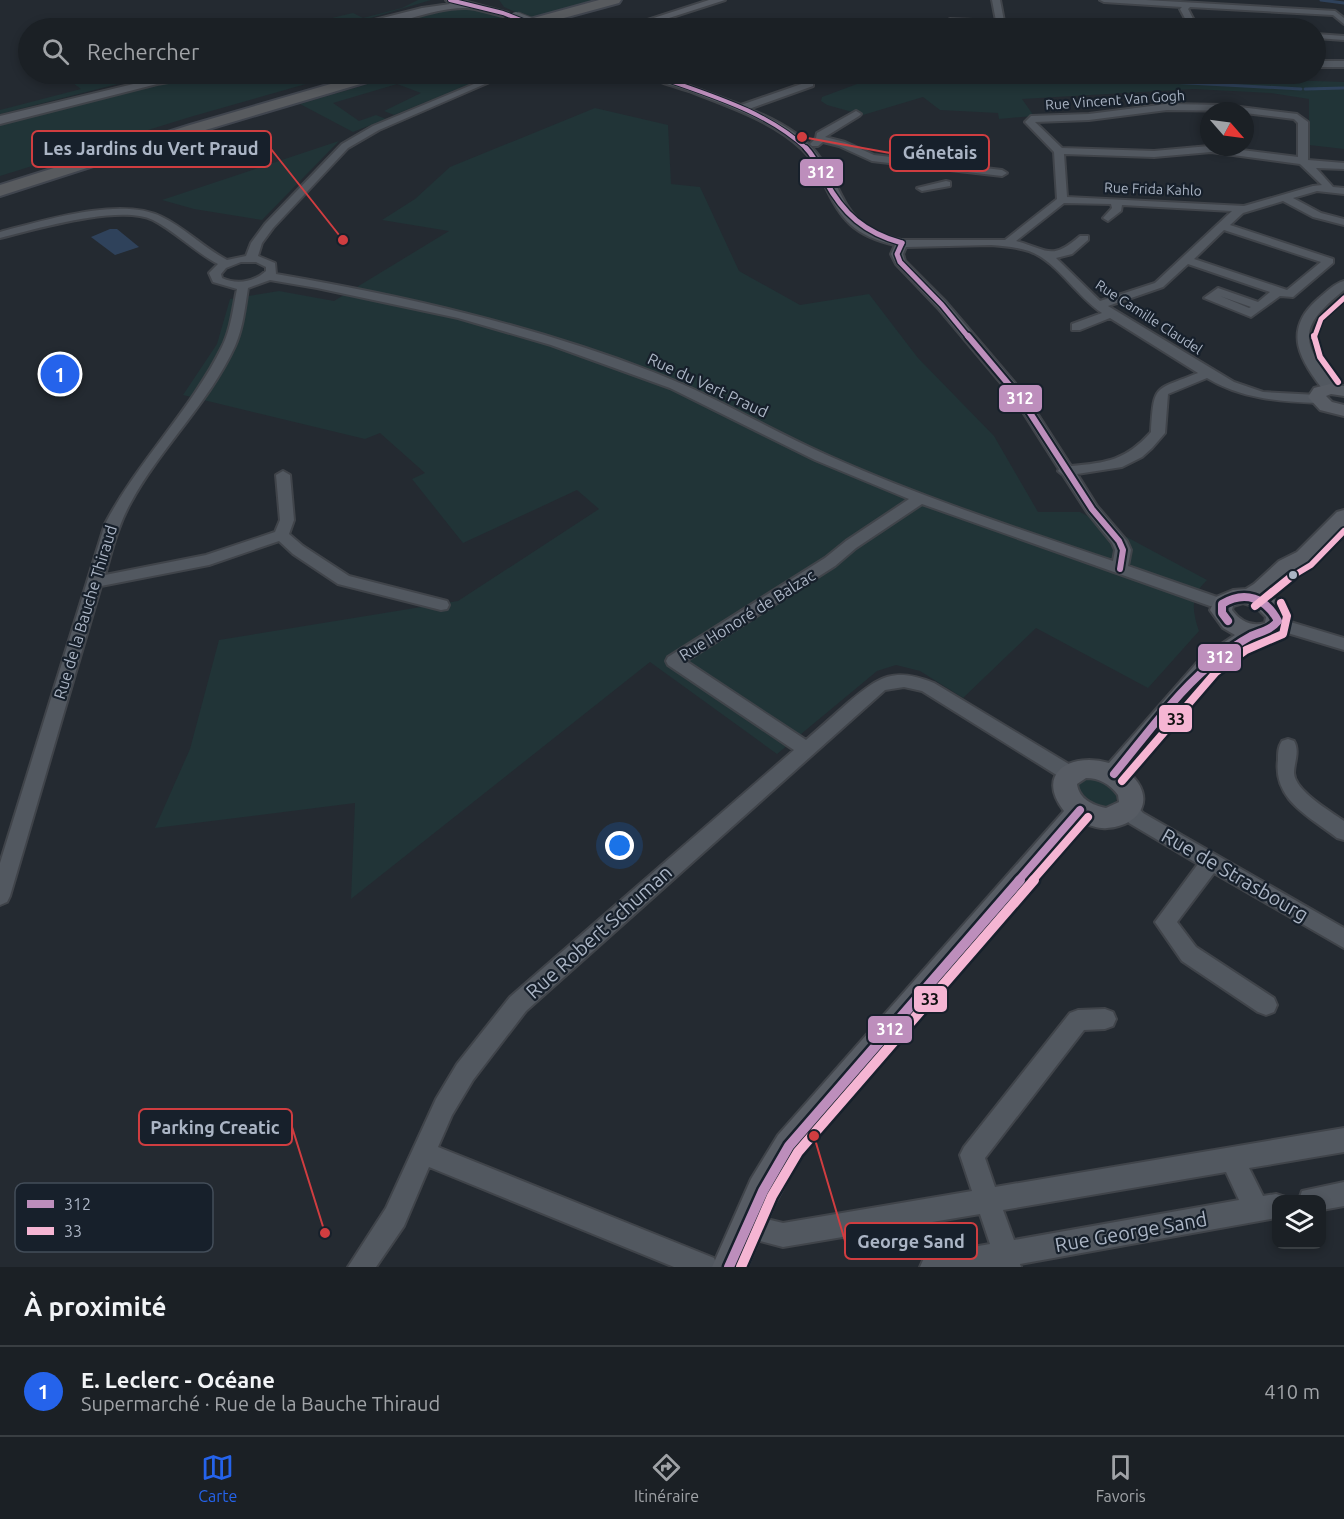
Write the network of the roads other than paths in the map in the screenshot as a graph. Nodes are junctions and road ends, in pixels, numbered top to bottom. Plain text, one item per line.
1 (450, 0) edge
2 (486, 0) edge
3 (720, 0) edge
4 (996, 0) edge
5 (1104, 0) edge
6 (619, 2) edge
7 (465, 5) junction
8 (1187, 6) junction
9 (422, 11) junction
10 (504, 13) junction
11 (394, 18) edge
12 (509, 18) edge
13 (539, 18) edge
14 (567, 18) edge
15 (661, 18) edge
16 (999, 18) edge
17 (1189, 18) edge
18 (1344, 22) edge
19 (1326, 37) edge
20 (1344, 38) edge
21 (1326, 64) edge
22 (1344, 64) edge
23 (142, 84) edge
24 (329, 84) edge
25 (332, 84) edge
26 (339, 84) edge
27 (480, 84) edge
28 (677, 84) edge
29 (810, 84) dead end
30 (740, 110) junction
31 (856, 114) dead end
32 (284, 115) dead end
33 (0, 121) edge
34 (821, 139) junction
35 (806, 147) junction
36 (1059, 151) junction
37 (133, 163) dead end
38 (1305, 163) junction
39 (1344, 166) edge
40 (1002, 173) dead end
41 (0, 182) edge
42 (946, 184) dead end
43 (922, 188) dead end
44 (1328, 188) junction
45 (1344, 191) edge
46 (0, 193) edge
47 (1284, 198) junction
48 (1062, 200) junction
49 (1116, 201) junction
50 (1243, 209) junction
51 (1108, 218) dead end
52 (1344, 222) edge
53 (1222, 226) junction
54 (0, 235) edge
55 (1084, 238) dead end
56 (902, 243) junction
57 (1010, 243) junction
58 (1047, 256) junction
59 (251, 258) junction
60 (1187, 260) junction
61 (226, 264) junction
62 (268, 276) junction
63 (1344, 284) edge
64 (243, 285) junction
65 (1278, 291) junction
66 (1099, 305) junction
67 (1258, 306) dead end
68 (1113, 313) junction
69 (1076, 327) dead end
70 (1208, 373) junction
71 (1331, 393) edge
72 (1344, 411) edge
73 (1065, 471) junction
74 (283, 475) dead end
75 (920, 498) junction
76 (1344, 516) edge
77 (281, 535) junction
78 (1304, 557) junction
79 (1120, 569) junction
80 (94, 582) junction
81 (1250, 597) junction
82 (441, 605) dead end
83 (1226, 611) junction
84 (1268, 622) junction
85 (1344, 644) edge
86 (1209, 664) junction
87 (1288, 746) dead end
88 (807, 750) junction
89 (1070, 774) junction
90 (1114, 774) junction
91 (1128, 809) junction
92 (1080, 810) junction
93 (1344, 832) edge
94 (1212, 861) junction
95 (0, 896) edge
96 (1344, 939) edge
97 (1266, 1005) dead end
98 (1105, 1019) dead end
99 (1344, 1140) edge
100 (423, 1153) junction
101 (1232, 1158) junction
102 (1344, 1194) edge
103 (1326, 1197) edge
104 (988, 1199) junction
105 (1266, 1207) edge
106 (746, 1226) junction
107 (1007, 1261) edge
108 (361, 1267) edge
109 (705, 1267) edge
110 (729, 1267) edge
111 (933, 1267) edge

1 - 7 street
1 - 9 street
2 - 7 street
2 - 10 street
3 - 15 street
4 - 16 street
5 - 8 street
6 - 13 highway
6 - 14 highway
7 - 9 street
7 - 10 street
8 - 17 street
8 - 18 street
9 - 11 street
10 - 12 street
19 - 20 street
21 - 22 street
23 - 33 street
24 - 41 highway
25 - 46 highway
26 - 32 highway
27 - 59 street
28 - 30 street
29 - 30 street
30 - 35 street
31 - 34 street
34 - 35 street
34 - 40 street
35 - 56 street, Rue Camille Claudel
36 - 38 street
36 - 38 street, Rue Vincent Van Gogh
36 - 48 street
37 - 46 highway
38 - 39 street
38 - 44 street
42 - 43 street
44 - 45 street
44 - 47 street
47 - 50 street
47 - 52 street
48 - 49 street, Rue Frida Kahlo
48 - 57 street
49 - 50 street, Rue Frida Kahlo
49 - 51 street
50 - 53 street
53 - 60 street
53 - 65 street
54 - 61 street
55 - 58 street
56 - 57 street, Rue Camille Claudel
56 - 73 street
57 - 58 street, Rue Camille Claudel
58 - 66 street, Rue Camille Claudel
59 - 61 street
59 - 62 street
60 - 65 street
60 - 66 street
61 - 64 street
62 - 64 street
62 - 75 street, Rue du Vert Praud
63 - 71 street
64 - 80 street, Rue de la Bauche Thiraud
65 - 67 street
66 - 68 street, Rue Camille Claudel
68 - 69 street
68 - 70 street, Rue Camille Claudel
70 - 71 street, Rue Camille Claudel
70 - 73 street
71 - 72 street
73 - 79 street
74 - 77 street
75 - 79 street, Rue du Vert Praud
75 - 88 street, Rue Honoré de Balzac
76 - 78 street
77 - 80 street
77 - 82 street
78 - 81 street
78 - 84 street
79 - 83 street, Rue du Vert Praud
80 - 95 street, Rue de la Bauche Thiraud
81 - 83 street
81 - 84 street
83 - 84 street
83 - 86 street
84 - 85 street
84 - 86 street
86 - 90 street
87 - 93 street
88 - 89 street, Rue Robert Schuman
88 - 100 street, Rue Robert Schuman
89 - 90 street
89 - 92 street
90 - 91 street
91 - 92 street
91 - 94 street, Rue de Strasbourg
92 - 106 street
94 - 96 street, Rue de Strasbourg
94 - 97 street
98 - 104 street
99 - 101 street
100 - 108 street, Rue Robert Schuman
100 - 109 street
101 - 104 street
101 - 105 street, Rue George Sand
102 - 103 street
104 - 106 street
104 - 107 street
105 - 107 street, Rue George Sand
106 - 110 street
107 - 111 street, Rue George Sand

